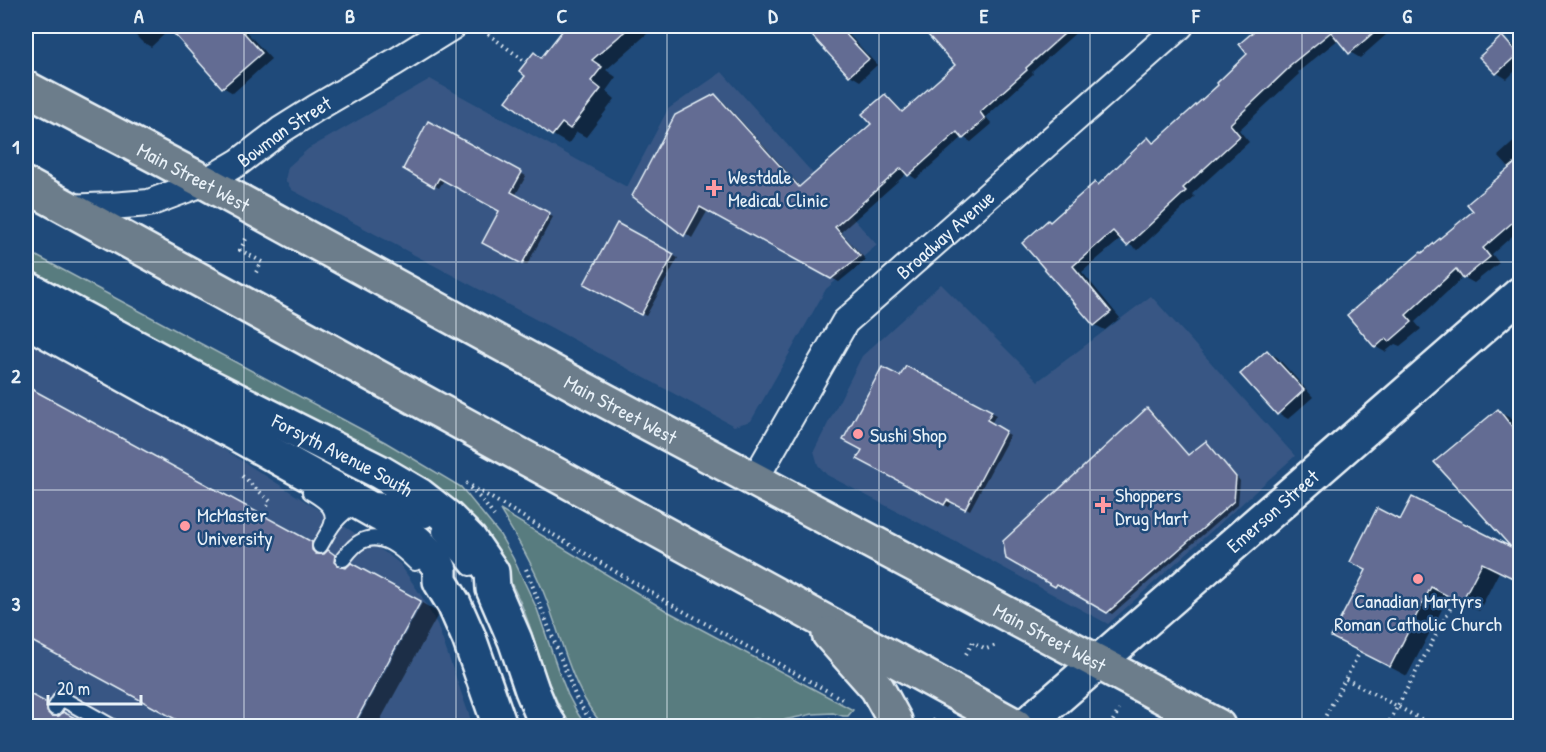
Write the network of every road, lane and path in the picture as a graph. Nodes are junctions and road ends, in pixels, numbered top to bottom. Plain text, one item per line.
1 (453, 26) edge
2 (1180, 26) edge
3 (488, 34) dead end
4 (526, 62) dead end
5 (26, 88) edge
6 (205, 182) junction
7 (26, 185) edge
8 (67, 207) junction
9 (247, 238) dead end
10 (255, 274) dead end
11 (26, 288) edge
12 (1521, 294) edge
13 (26, 320) edge
14 (755, 479) junction
15 (466, 483) dead end
16 (300, 487) dead end
17 (361, 504) junction
18 (331, 527) junction
19 (320, 546) dead end
20 (343, 559) dead end
21 (440, 580) junction
22 (493, 589) junction
23 (1452, 605) dead end
24 (814, 617) junction
25 (1003, 643) dead end
26 (1360, 652) dead end
27 (966, 654) dead end
28 (1098, 662) junction
29 (1346, 679) junction
30 (844, 700) dead end
31 (1398, 707) junction
32 (55, 708) dead end
33 (936, 715) dead end
34 (1432, 725) edge
35 (111, 726) edge
36 (500, 726) edge
37 (550, 726) edge
38 (751, 726) edge
39 (756, 726) edge
40 (781, 726) edge
41 (851, 726) edge
42 (896, 726) edge
43 (931, 726) edge
44 (1016, 726) edge
45 (1025, 726) edge
46 (1218, 726) edge
47 (1320, 726) edge
48 (1387, 726) edge

1 - 6 street, Bowman Street
2 - 14 street, Broadway Avenue
3 - 4 path
5 - 6 main road, Main Street West
6 - 8 street, Bowman Street
6 - 14 main road, Main Street West
7 - 8 main road
8 - 24 main road
9 - 10 path
11 - 22 street, Forsyth Avenue South
12 - 28 street, Emerson Street
13 - 17 street, Forsyth Avenue South
14 - 28 main road, Main Street West
15 - 30 path
16 - 18 lane
17 - 18 lane
17 - 21 street, Forsyth Avenue South
17 - 22 lane
18 - 19 lane
20 - 21 lane
21 - 36 street, Forsyth Avenue South
22 - 37 street, Forsyth Avenue South
23 - 31 path
24 - 42 main road
24 - 44 main road
25 - 27 path
26 - 29 path
28 - 45 street, Emerson Street
28 - 46 main road, Main Street West
29 - 31 path
29 - 47 path
31 - 34 path
31 - 48 path
32 - 35 lane
33 - 43 path
38 - 39 path
40 - 41 path

